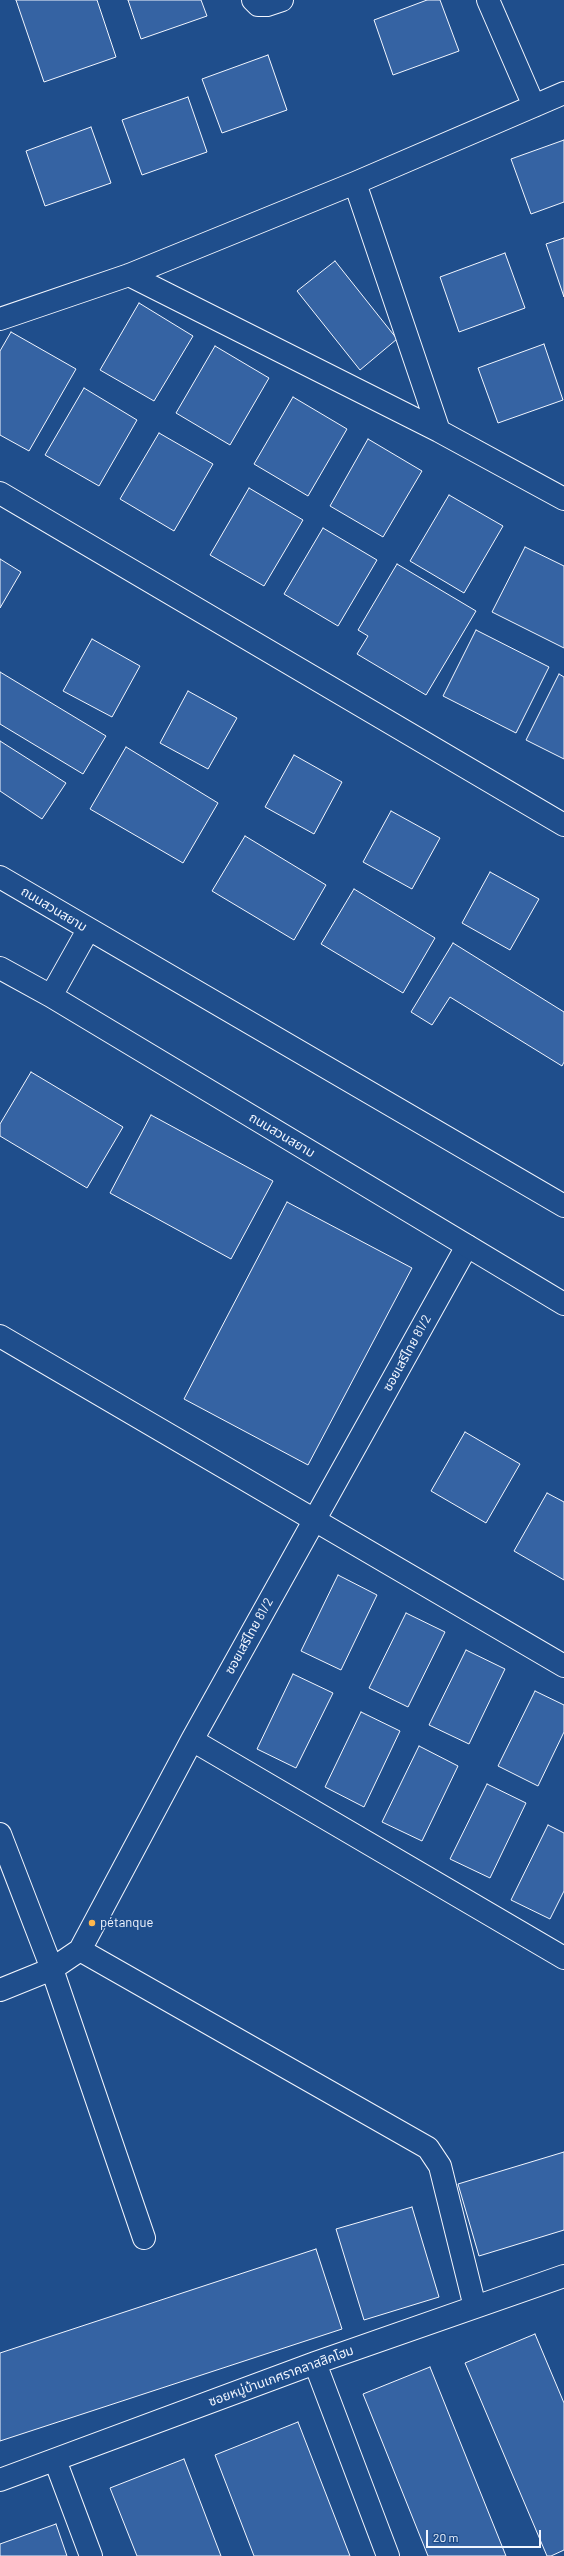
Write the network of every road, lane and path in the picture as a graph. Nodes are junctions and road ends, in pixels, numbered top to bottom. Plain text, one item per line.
1 (253, 0) edge
2 (282, 0) edge
3 (488, 0) edge
4 (564, 93) edge
5 (534, 106) junction
6 (355, 183) junction
7 (129, 275) junction
8 (1, 315) edge
9 (440, 431) junction
10 (0, 493) edge
11 (564, 499) edge
12 (564, 825) edge
13 (0, 877) edge
14 (88, 930) junction
15 (0, 968) edge
16 (51, 996) junction
17 (564, 1206) edge
18 (466, 1246) junction
19 (564, 1304) edge
20 (0, 1336) edge
21 (314, 1520) junction
22 (564, 1666) edge
23 (192, 1740) junction
24 (0, 1834) edge
25 (80, 1950) junction
26 (564, 1958) edge
27 (52, 1969) junction
28 (0, 1990) edge
29 (144, 2238) dead end
30 (564, 2276) edge
31 (475, 2308) junction
32 (315, 2363) junction
33 (55, 2460) junction
34 (0, 2480) edge
35 (91, 2556) edge
36 (388, 2556) edge

1 - 2 street
3 - 5 street
4 - 5 street
5 - 6 street
6 - 7 street
6 - 9 street
7 - 8 street
7 - 9 street
9 - 11 street
10 - 12 street
13 - 14 street, ถนนสวนสยาม
14 - 16 street
14 - 17 street, ถนนสวนสยาม
15 - 16 street, ถนนสวนสยาม
16 - 18 street, ถนนสวนสยาม
18 - 19 street, ถนนสวนสยาม
18 - 21 street, ซอยเสรีไทย 81/2
20 - 21 street
21 - 22 street
21 - 23 street, ซอยเสรีไทย 81/2
23 - 25 street, ซอยเสรีไทย 81/2
23 - 26 street
24 - 27 street
25 - 27 street, ซอยเสรีไทย 81/2
25 - 31 street
27 - 28 street, ซอยเสรีไทย 81/2
27 - 29 street
30 - 31 street, ซอยหมู่บ้านเกศราคลาสสิคโฮม
31 - 32 street, ซอยหมู่บ้านเกศราคลาสสิคโฮม
32 - 33 street, ซอยหมู่บ้านเกศราคลาสสิคโฮม
32 - 36 street
33 - 34 street, ซอยหมู่บ้านเกศราคลาสสิคโฮม
33 - 35 street

